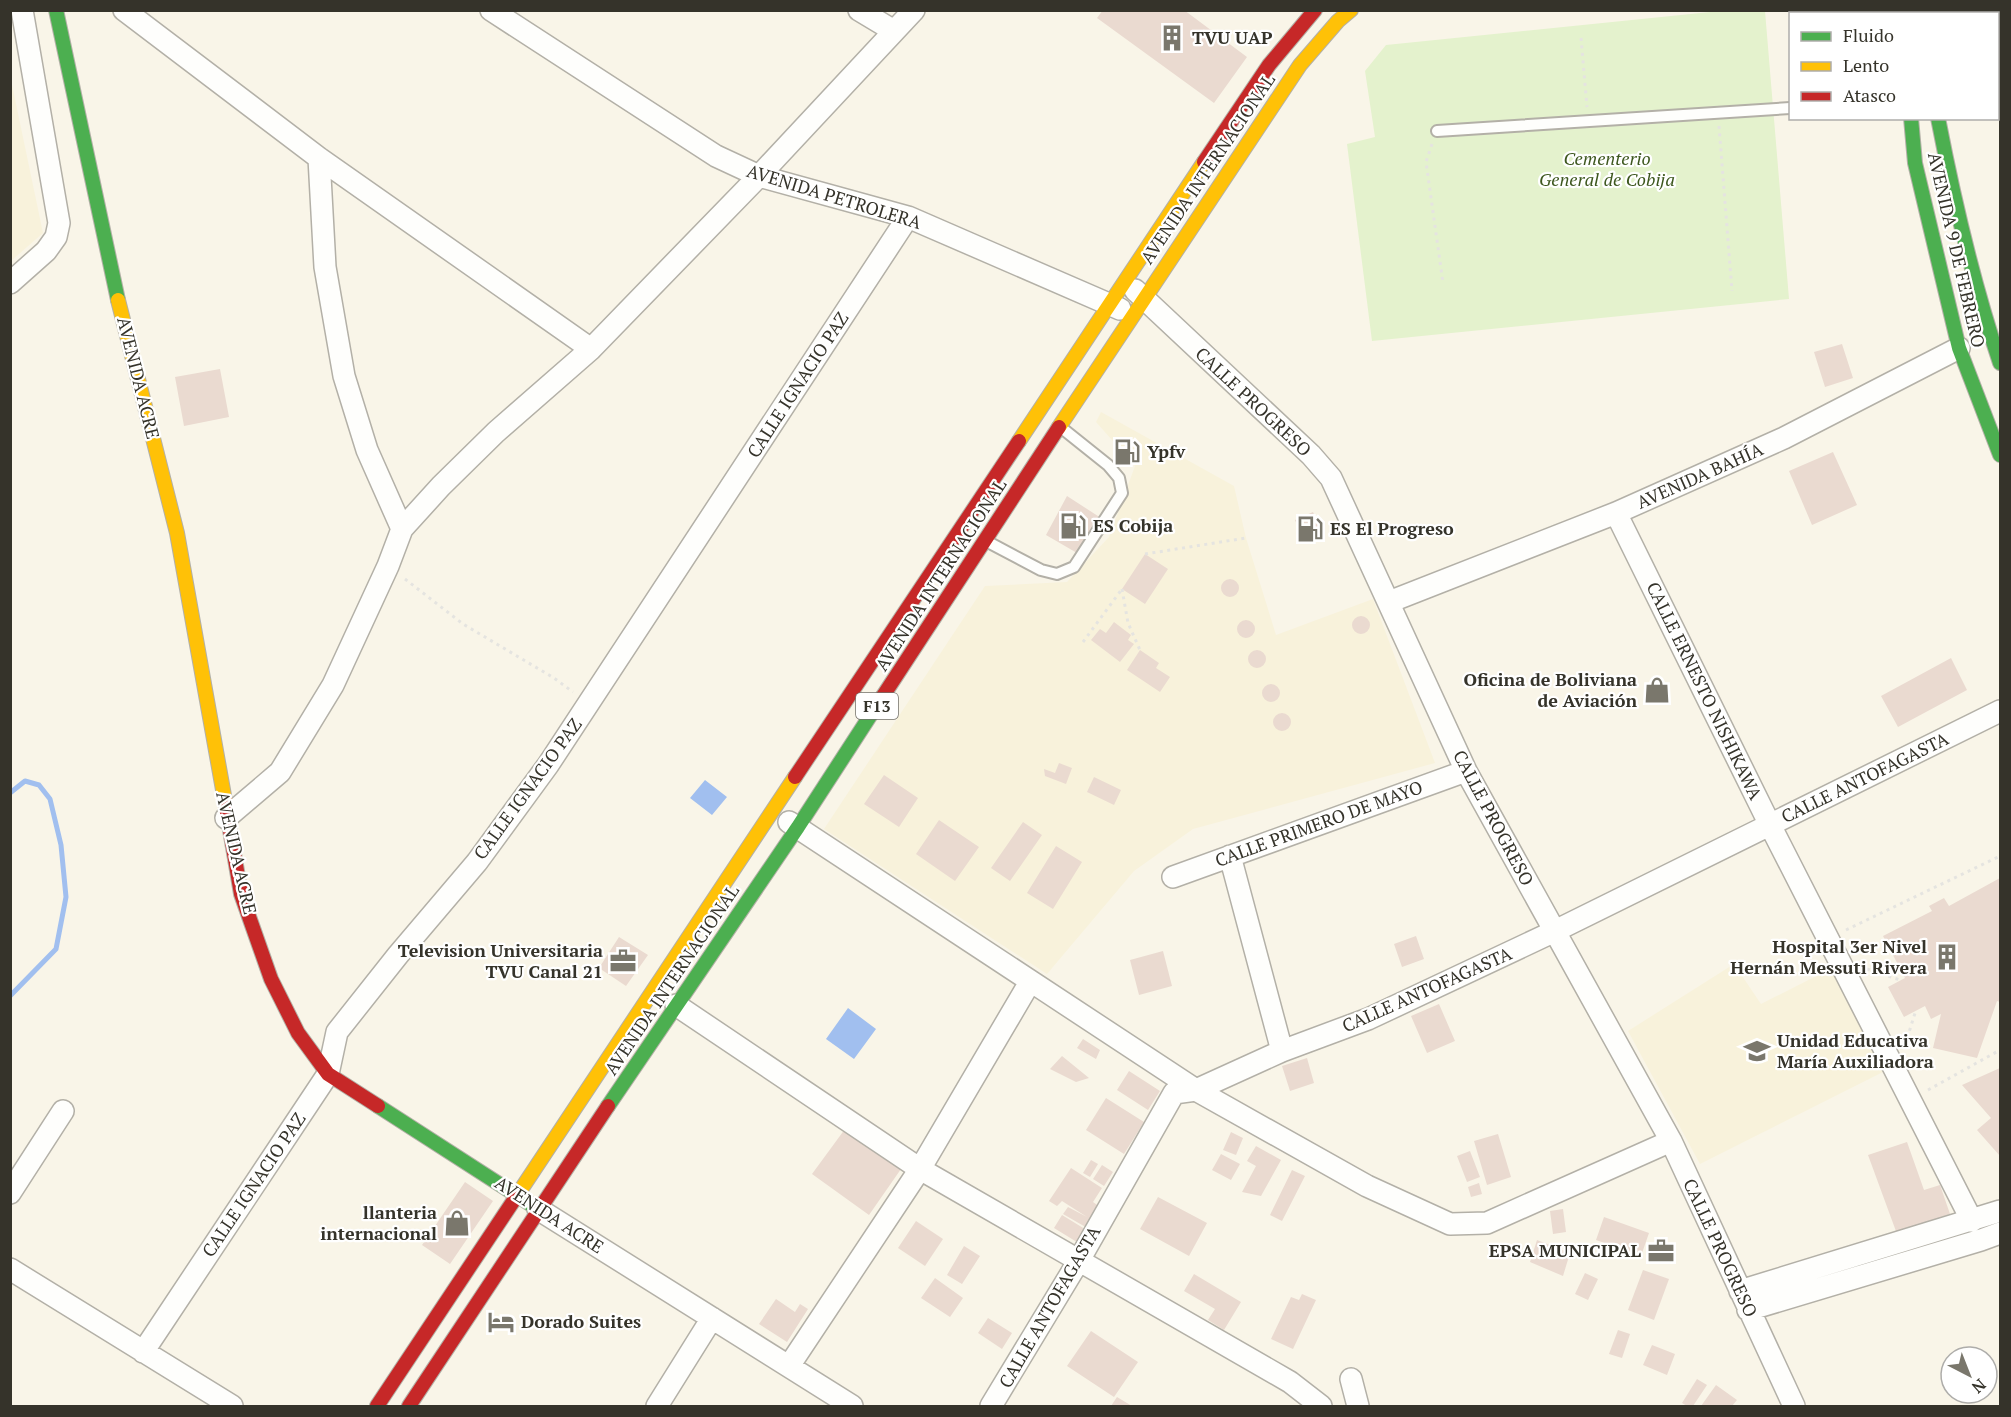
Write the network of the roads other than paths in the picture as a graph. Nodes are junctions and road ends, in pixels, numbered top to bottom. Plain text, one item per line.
1 (22, 10) edge
2 (56, 10) edge
3 (124, 10) edge
4 (491, 10) edge
5 (859, 10) edge
6 (914, 10) edge
7 (1315, 10) edge
8 (1351, 10) edge
9 (894, 31) junction
10 (1789, 108) edge
11 (1911, 120) edge
12 (1938, 120) edge
13 (1437, 130) road end
14 (319, 158) junction
15 (759, 176) junction
16 (908, 217) junction
17 (1126, 282) junction
18 (10, 283) edge
19 (1111, 304) junction
20 (1137, 306) junction
21 (1979, 338) edge
22 (591, 349) junction
23 (2001, 363) edge
24 (1059, 426) junction
25 (2001, 455) edge
26 (1616, 513) junction
27 (402, 529) junction
28 (985, 541) junction
29 (1389, 602) junction
30 (2001, 711) edge
31 (1466, 771) junction
32 (773, 813) junction
33 (226, 818) junction
34 (1770, 825) junction
35 (798, 827) junction
36 (1230, 856) junction
37 (1173, 877) dead end
38 (1555, 931) junction
39 (1030, 982) junction
40 (676, 1005) junction
41 (1282, 1051) junction
42 (328, 1074) junction
43 (1196, 1090) junction
44 (63, 1111) dead end
45 (1671, 1141) junction
46 (920, 1170) junction
47 (10, 1193) edge
48 (517, 1195) junction
49 (538, 1209) junction
50 (2001, 1211) edge
51 (1972, 1221) junction
52 (2001, 1233) edge
53 (1078, 1262) junction
54 (10, 1269) edge
55 (1744, 1300) junction
56 (712, 1318) junction
57 (143, 1352) junction
58 (789, 1366) junction
59 (1351, 1379) dead end
60 (232, 1407) edge
61 (377, 1407) edge
62 (409, 1407) edge
63 (657, 1407) edge
64 (852, 1407) edge
65 (992, 1407) edge
66 (1321, 1407) edge
67 (1358, 1407) edge
68 (1794, 1407) edge

1 - 18 street
2 - 33 main road, AVENIDA ACRE
3 - 14 street
4 - 15 street, AVENIDA PETROLERA
5 - 9 street
6 - 9 street
7 - 17 main road, AVENIDA INTERNACIONAL / F13
8 - 20 main road, AVENIDA INTERNACIONAL / F13
9 - 15 street
10 - 13 lane
11 - 21 main road, AVENIDA 9 DE FEBRERO
12 - 21 main road, AVENIDA 9 DE FEBRERO
14 - 22 street
14 - 27 street
15 - 16 street, AVENIDA PETROLERA
15 - 22 street
16 - 19 street, AVENIDA PETROLERA
16 - 42 street, CALLE IGNACIO PAZ
17 - 19 main road, AVENIDA INTERNACIONAL / F13
17 - 20 street, CALLE PROGRESO
19 - 20 street, AVENIDA PETROLERA
19 - 32 main road, AVENIDA INTERNACIONAL / F13
20 - 24 main road, AVENIDA INTERNACIONAL / F13
20 - 29 street, CALLE PROGRESO
21 - 23 main road, AVENIDA 9 DE FEBRERO
21 - 25 main road, AVENIDA 9 DE FEBRERO
21 - 26 street, AVENIDA BAHÍA
22 - 27 street
24 - 28 main road, AVENIDA INTERNACIONAL / F13
24 - 28 lane
26 - 29 street, AVENIDA BAHÍA
26 - 34 street, CALLE ERNESTO NISHIKAWA
27 - 33 street
28 - 35 main road, AVENIDA INTERNACIONAL / F13
29 - 31 street, CALLE PROGRESO
30 - 34 street, CALLE ANTOFAGASTA
31 - 36 street, CALLE PRIMERO DE MAYO
31 - 38 street, CALLE PROGRESO
32 - 35 street
32 - 48 main road, AVENIDA INTERNACIONAL / F13
33 - 42 main road, AVENIDA ACRE
34 - 38 street, CALLE ANTOFAGASTA
34 - 51 street, CALLE ERNESTO NISHIKAWA
35 - 39 street
35 - 40 main road, AVENIDA INTERNACIONAL / F13
36 - 37 street, CALLE PRIMERO DE MAYO
36 - 41 street
38 - 41 street, CALLE ANTOFAGASTA
38 - 45 street, CALLE PROGRESO
39 - 43 street
39 - 46 street
40 - 46 street
40 - 49 main road, AVENIDA INTERNACIONAL / F13
41 - 43 street, CALLE ANTOFAGASTA
42 - 48 main road, AVENIDA ACRE
42 - 57 street, CALLE IGNACIO PAZ
43 - 45 street
43 - 53 street, CALLE ANTOFAGASTA
44 - 47 street
45 - 55 street, CALLE PROGRESO
46 - 53 street
46 - 58 street
48 - 49 main road, AVENIDA ACRE
48 - 61 main road, AVENIDA INTERNACIONAL / F13
49 - 56 street, AVENIDA ACRE
49 - 62 main road, AVENIDA INTERNACIONAL / F13
50 - 51 street
51 - 55 street
52 - 55 street
53 - 65 street, CALLE ANTOFAGASTA
53 - 66 street
54 - 57 street
55 - 68 street, CALLE PROGRESO
56 - 58 street, AVENIDA ACRE
56 - 63 street
57 - 60 street
58 - 64 street, AVENIDA ACRE
59 - 67 street

